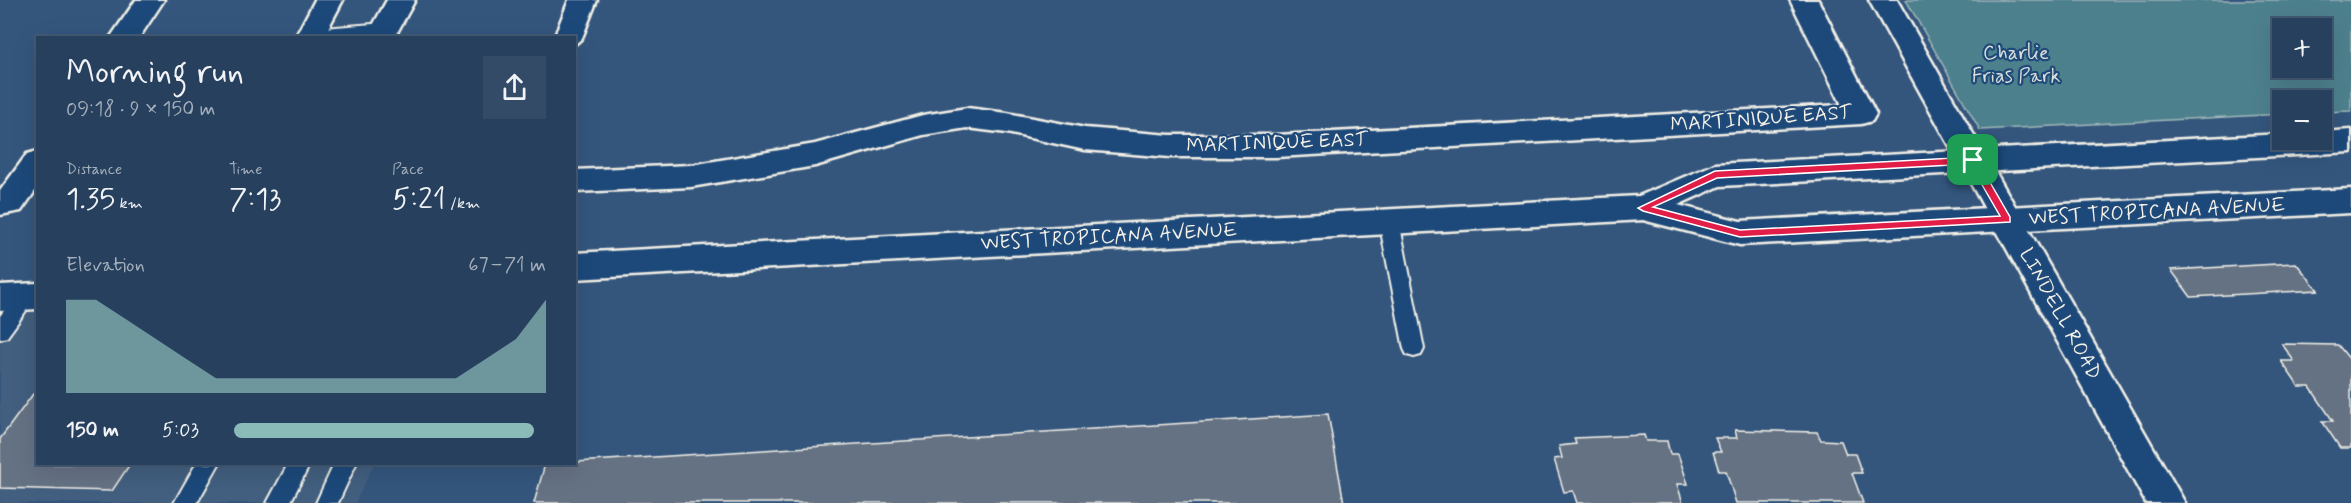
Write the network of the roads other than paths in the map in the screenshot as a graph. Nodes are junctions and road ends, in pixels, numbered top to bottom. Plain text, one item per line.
1 (150, 0) edge
2 (329, 0) edge
3 (400, 0) edge
4 (583, 0) edge
5 (1804, 0) edge
6 (1883, 0) edge
7 (383, 33) edge
8 (125, 36) edge
9 (310, 36) edge
10 (569, 36) edge
11 (2351, 141) edge
12 (1973, 160) junction
13 (36, 165) edge
14 (576, 181) edge
15 (2351, 201) edge
16 (0, 203) edge
17 (1643, 208) junction
18 (2007, 220) junction
19 (1389, 221) junction
20 (576, 266) edge
21 (21, 297) edge
22 (0, 331) edge
23 (1414, 349) dead end
24 (207, 465) edge
25 (298, 465) edge
26 (345, 465) edge
27 (185, 503) edge
28 (278, 503) edge
29 (327, 503) edge
30 (2166, 503) edge

1 - 8 street
2 - 9 street
3 - 7 street
4 - 10 street
5 - 14 street, MARTINIQUE EAST
6 - 12 street, LINDELL ROAD
7 - 9 lane
11 - 12 street, WEST TROPICANA AVENUE
12 - 17 street, WEST TROPICANA AVENUE
12 - 18 street, LINDELL ROAD
13 - 16 street
15 - 18 street, WEST TROPICANA AVENUE
17 - 18 street, WEST TROPICANA AVENUE
17 - 19 street, WEST TROPICANA AVENUE
18 - 30 street, LINDELL ROAD
19 - 20 street, WEST TROPICANA AVENUE
19 - 23 lane
21 - 22 lane
24 - 27 lane
25 - 28 lane
26 - 29 lane

